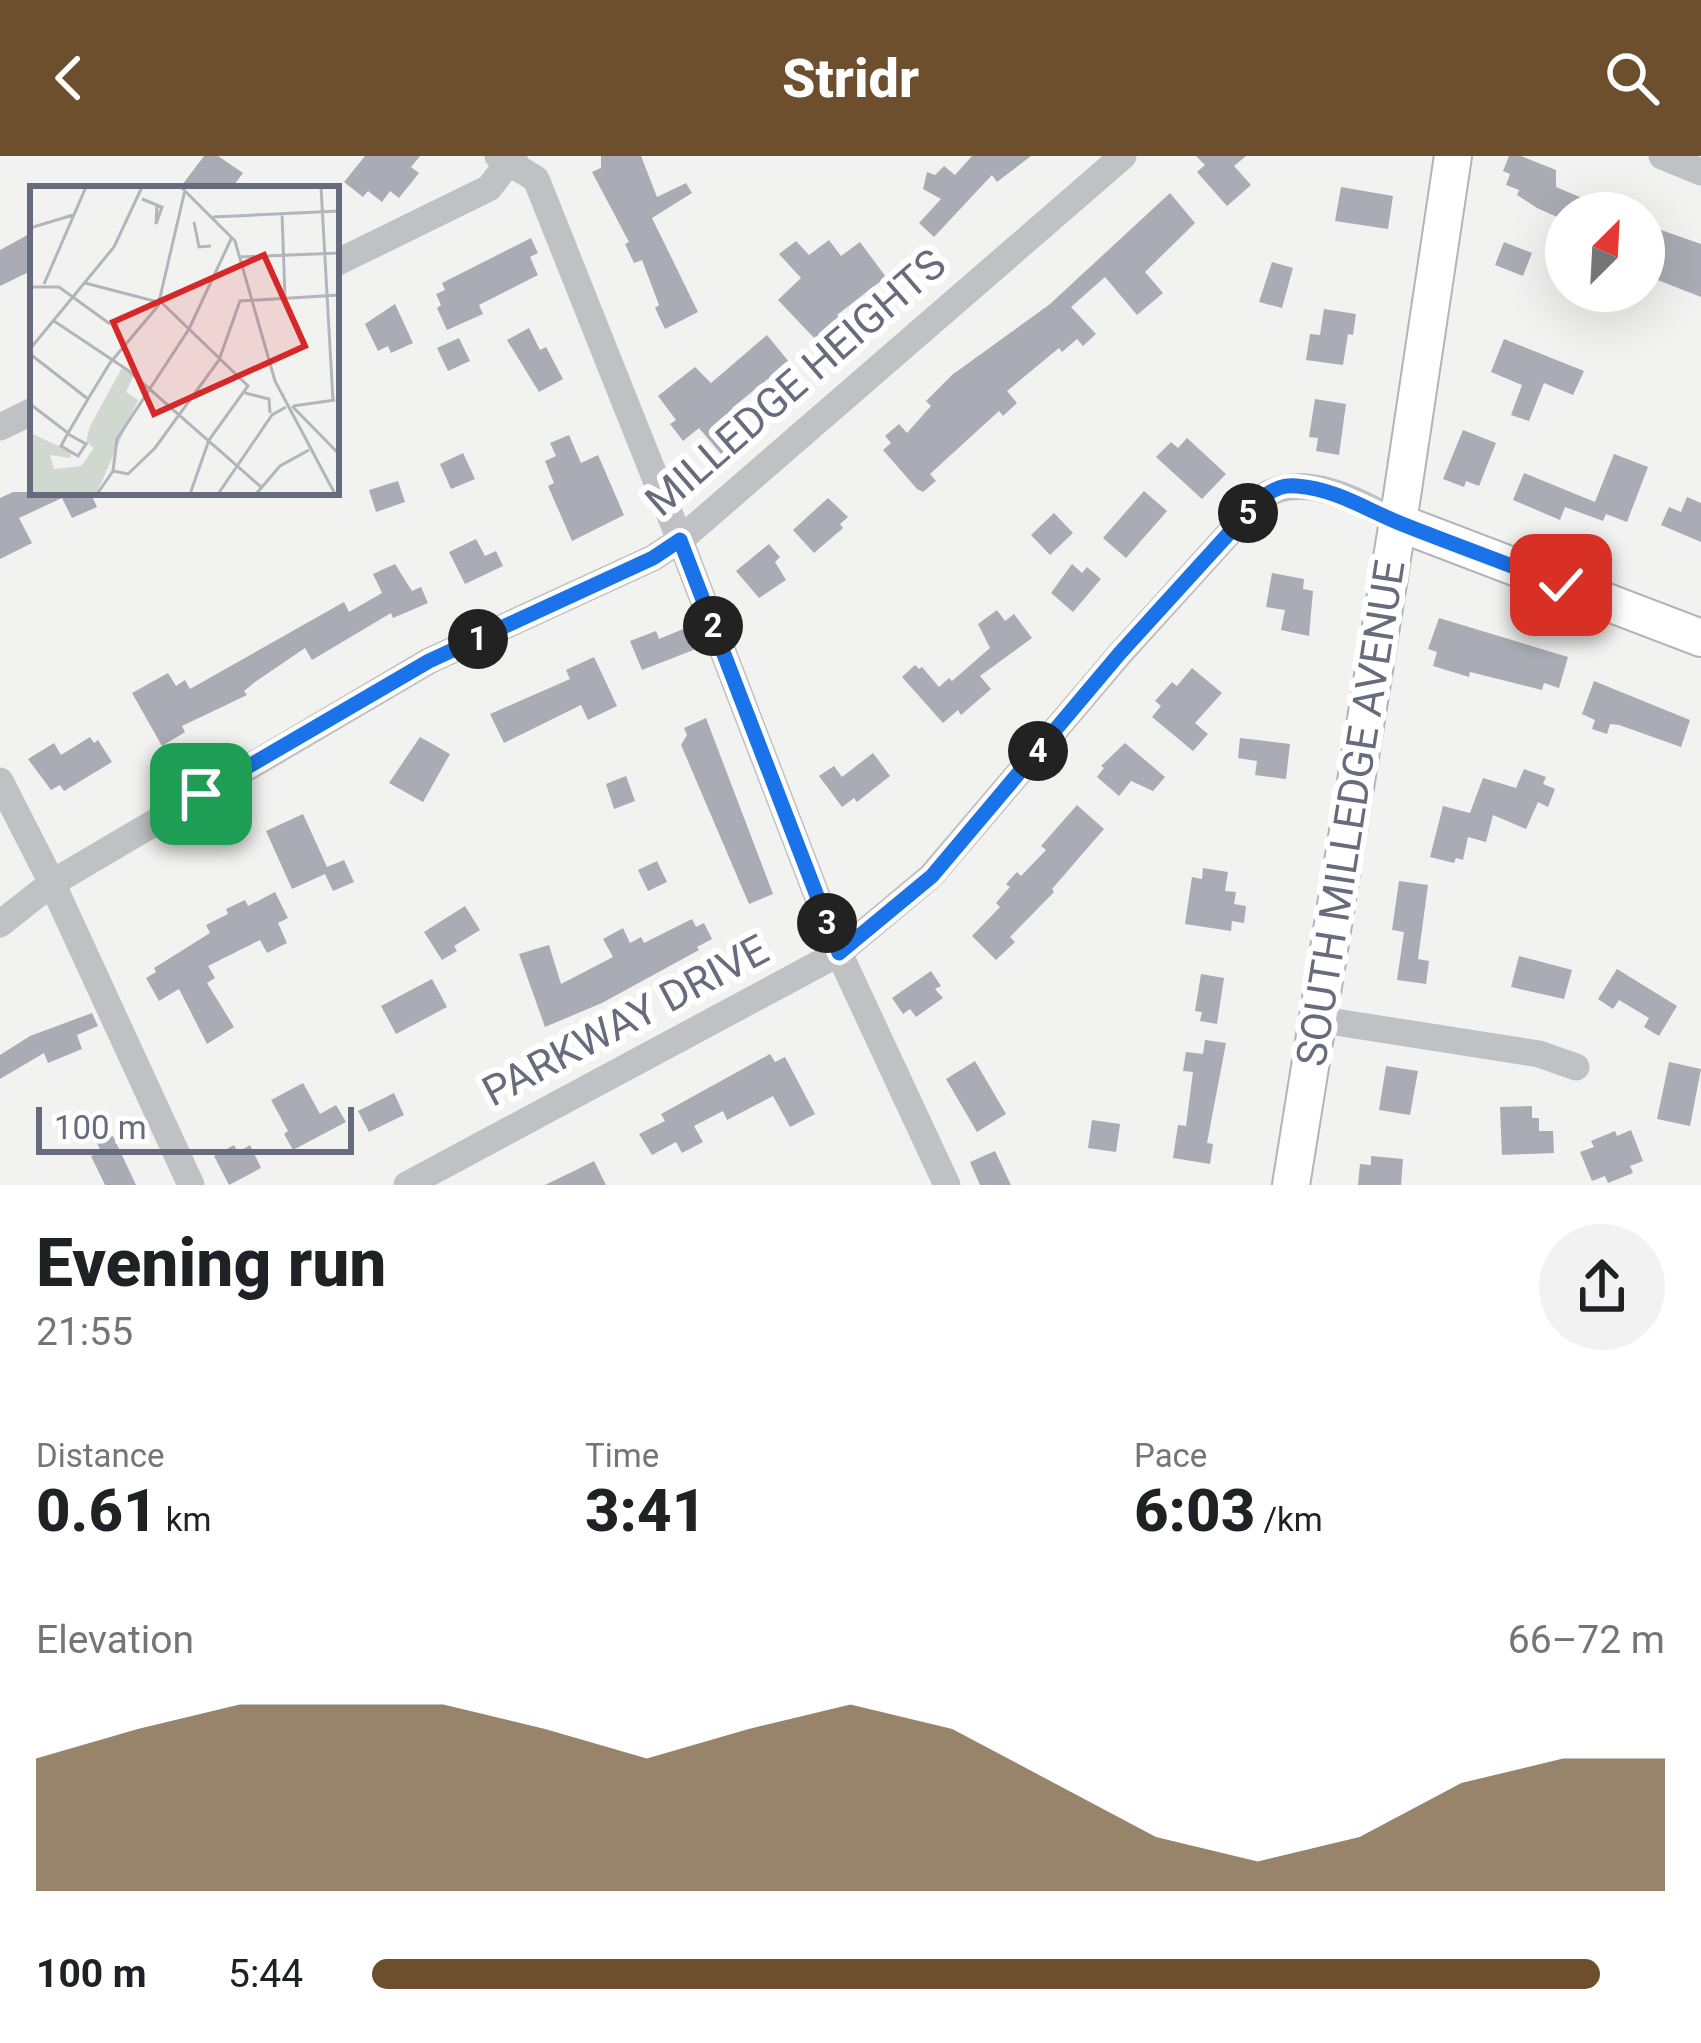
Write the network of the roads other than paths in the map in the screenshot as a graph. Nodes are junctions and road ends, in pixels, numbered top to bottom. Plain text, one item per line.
1 (1123, 156) edge
2 (1453, 156) edge
3 (1662, 156) edge
4 (507, 158) edge
5 (1701, 172) edge
6 (339, 261) edge
7 (30, 412) edge
8 (0, 427) edge
9 (1397, 522) junction
10 (680, 540) junction
11 (1701, 638) edge
12 (0, 781) edge
13 (52, 884) junction
14 (0, 924) edge
15 (839, 953) junction
16 (1316, 1019) junction
17 (1576, 1067) dead end
18 (191, 1185) edge
19 (407, 1185) edge
20 (946, 1185) edge
21 (1291, 1185) edge

1 - 10 street, MILLEDGE HEIGHTS
2 - 9 main road, SOUTH MILLEDGE AVENUE
3 - 5 street
4 - 6 street
4 - 10 street
7 - 8 street
9 - 11 main road
9 - 15 street, PARKWAY DRIVE
9 - 16 main road, SOUTH MILLEDGE AVENUE
10 - 13 street, MILLEDGE HEIGHTS
10 - 15 street
12 - 13 street
13 - 14 street, MILLEDGE HEIGHTS
13 - 18 street
15 - 19 street, PARKWAY DRIVE
15 - 20 street
16 - 17 street
16 - 21 main road, SOUTH MILLEDGE AVENUE

